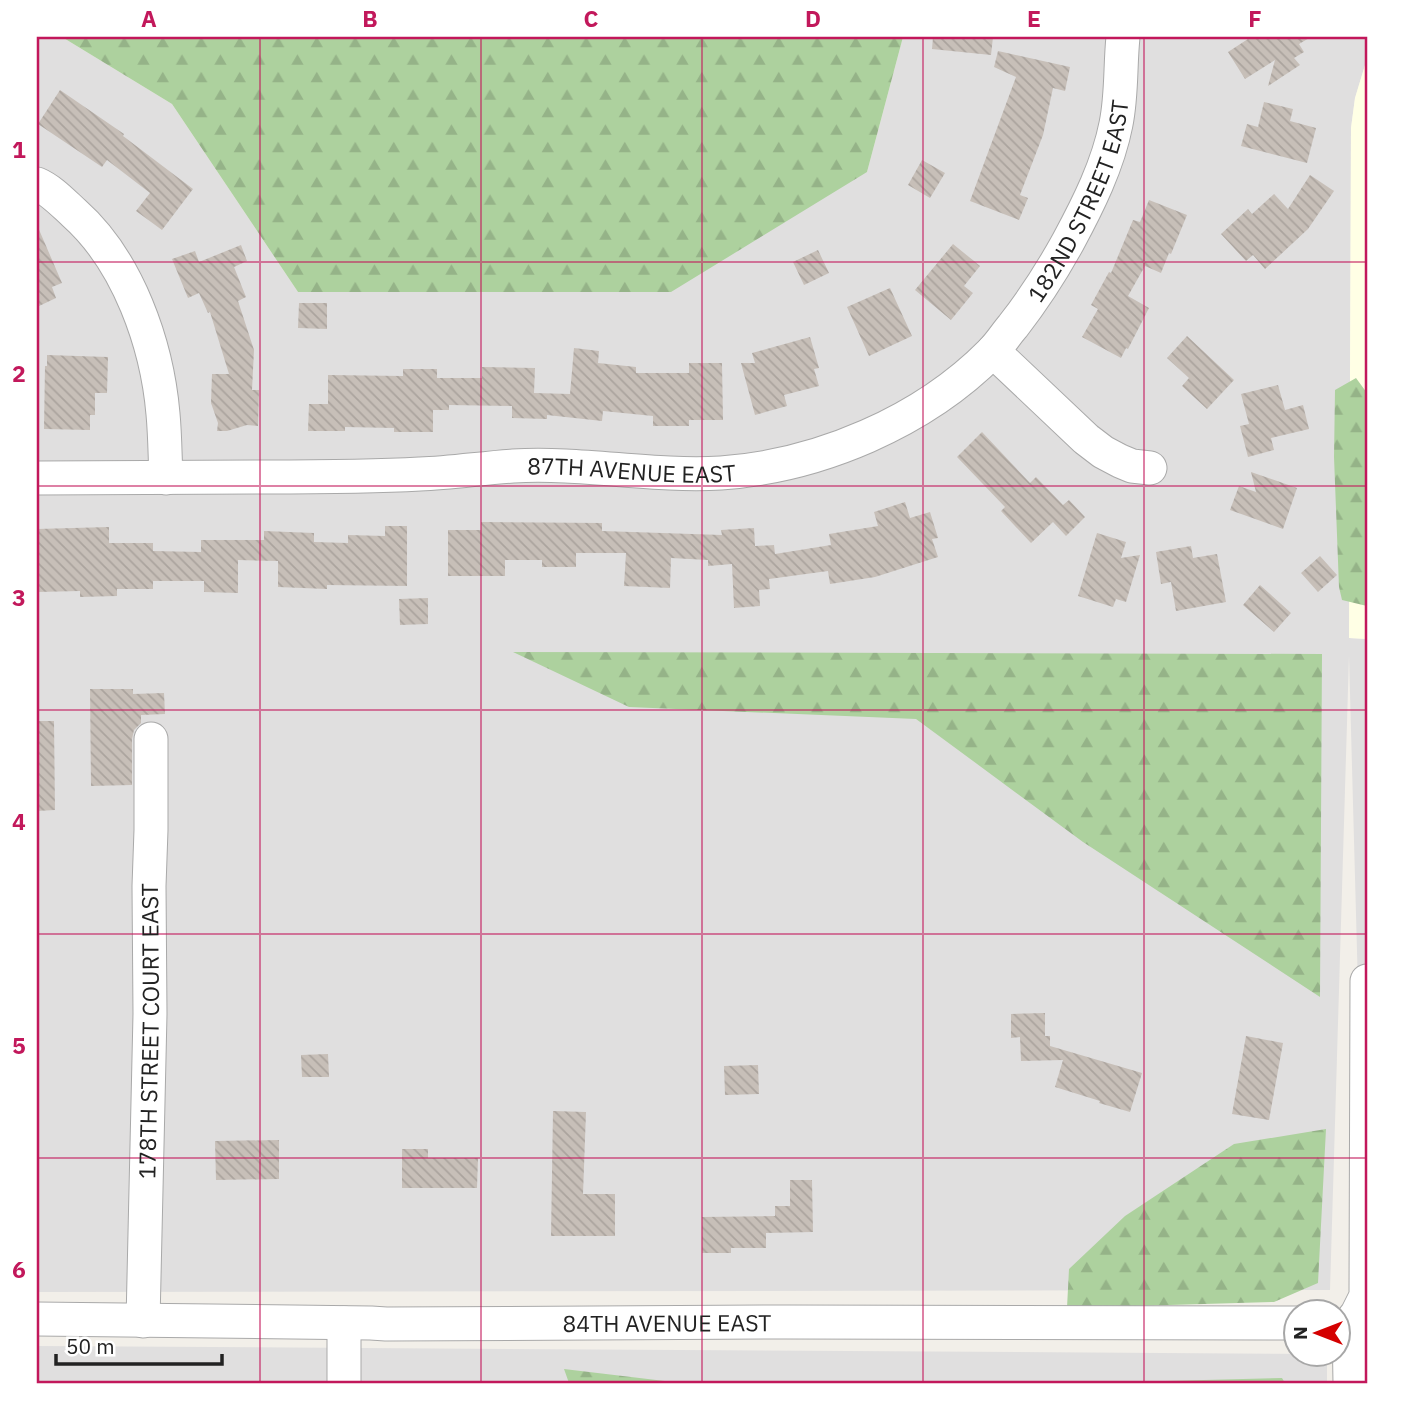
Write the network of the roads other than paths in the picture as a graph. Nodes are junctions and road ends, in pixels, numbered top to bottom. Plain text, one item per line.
1 (1123, 37) edge
2 (37, 184) edge
3 (993, 351) junction
4 (1150, 468) dead end
5 (37, 478) edge
6 (166, 478) junction
7 (151, 739) dead end
8 (1367, 981) edge
9 (1366, 1002) edge
10 (37, 1319) edge
11 (143, 1321) junction
12 (1352, 1321) edge
13 (344, 1323) junction
14 (1282, 1323) edge
15 (344, 1383) edge

1 - 3 street, 182ND STREET EAST
2 - 6 street
3 - 4 street
3 - 6 street, 87TH AVENUE EAST
5 - 6 street, 87TH AVENUE EAST
7 - 11 street, 178TH STREET COURT EAST
8 - 9 street
9 - 12 street
10 - 11 street, 84TH AVENUE EAST
11 - 13 street, 84TH AVENUE EAST
13 - 14 street, 84TH AVENUE EAST
13 - 15 street

